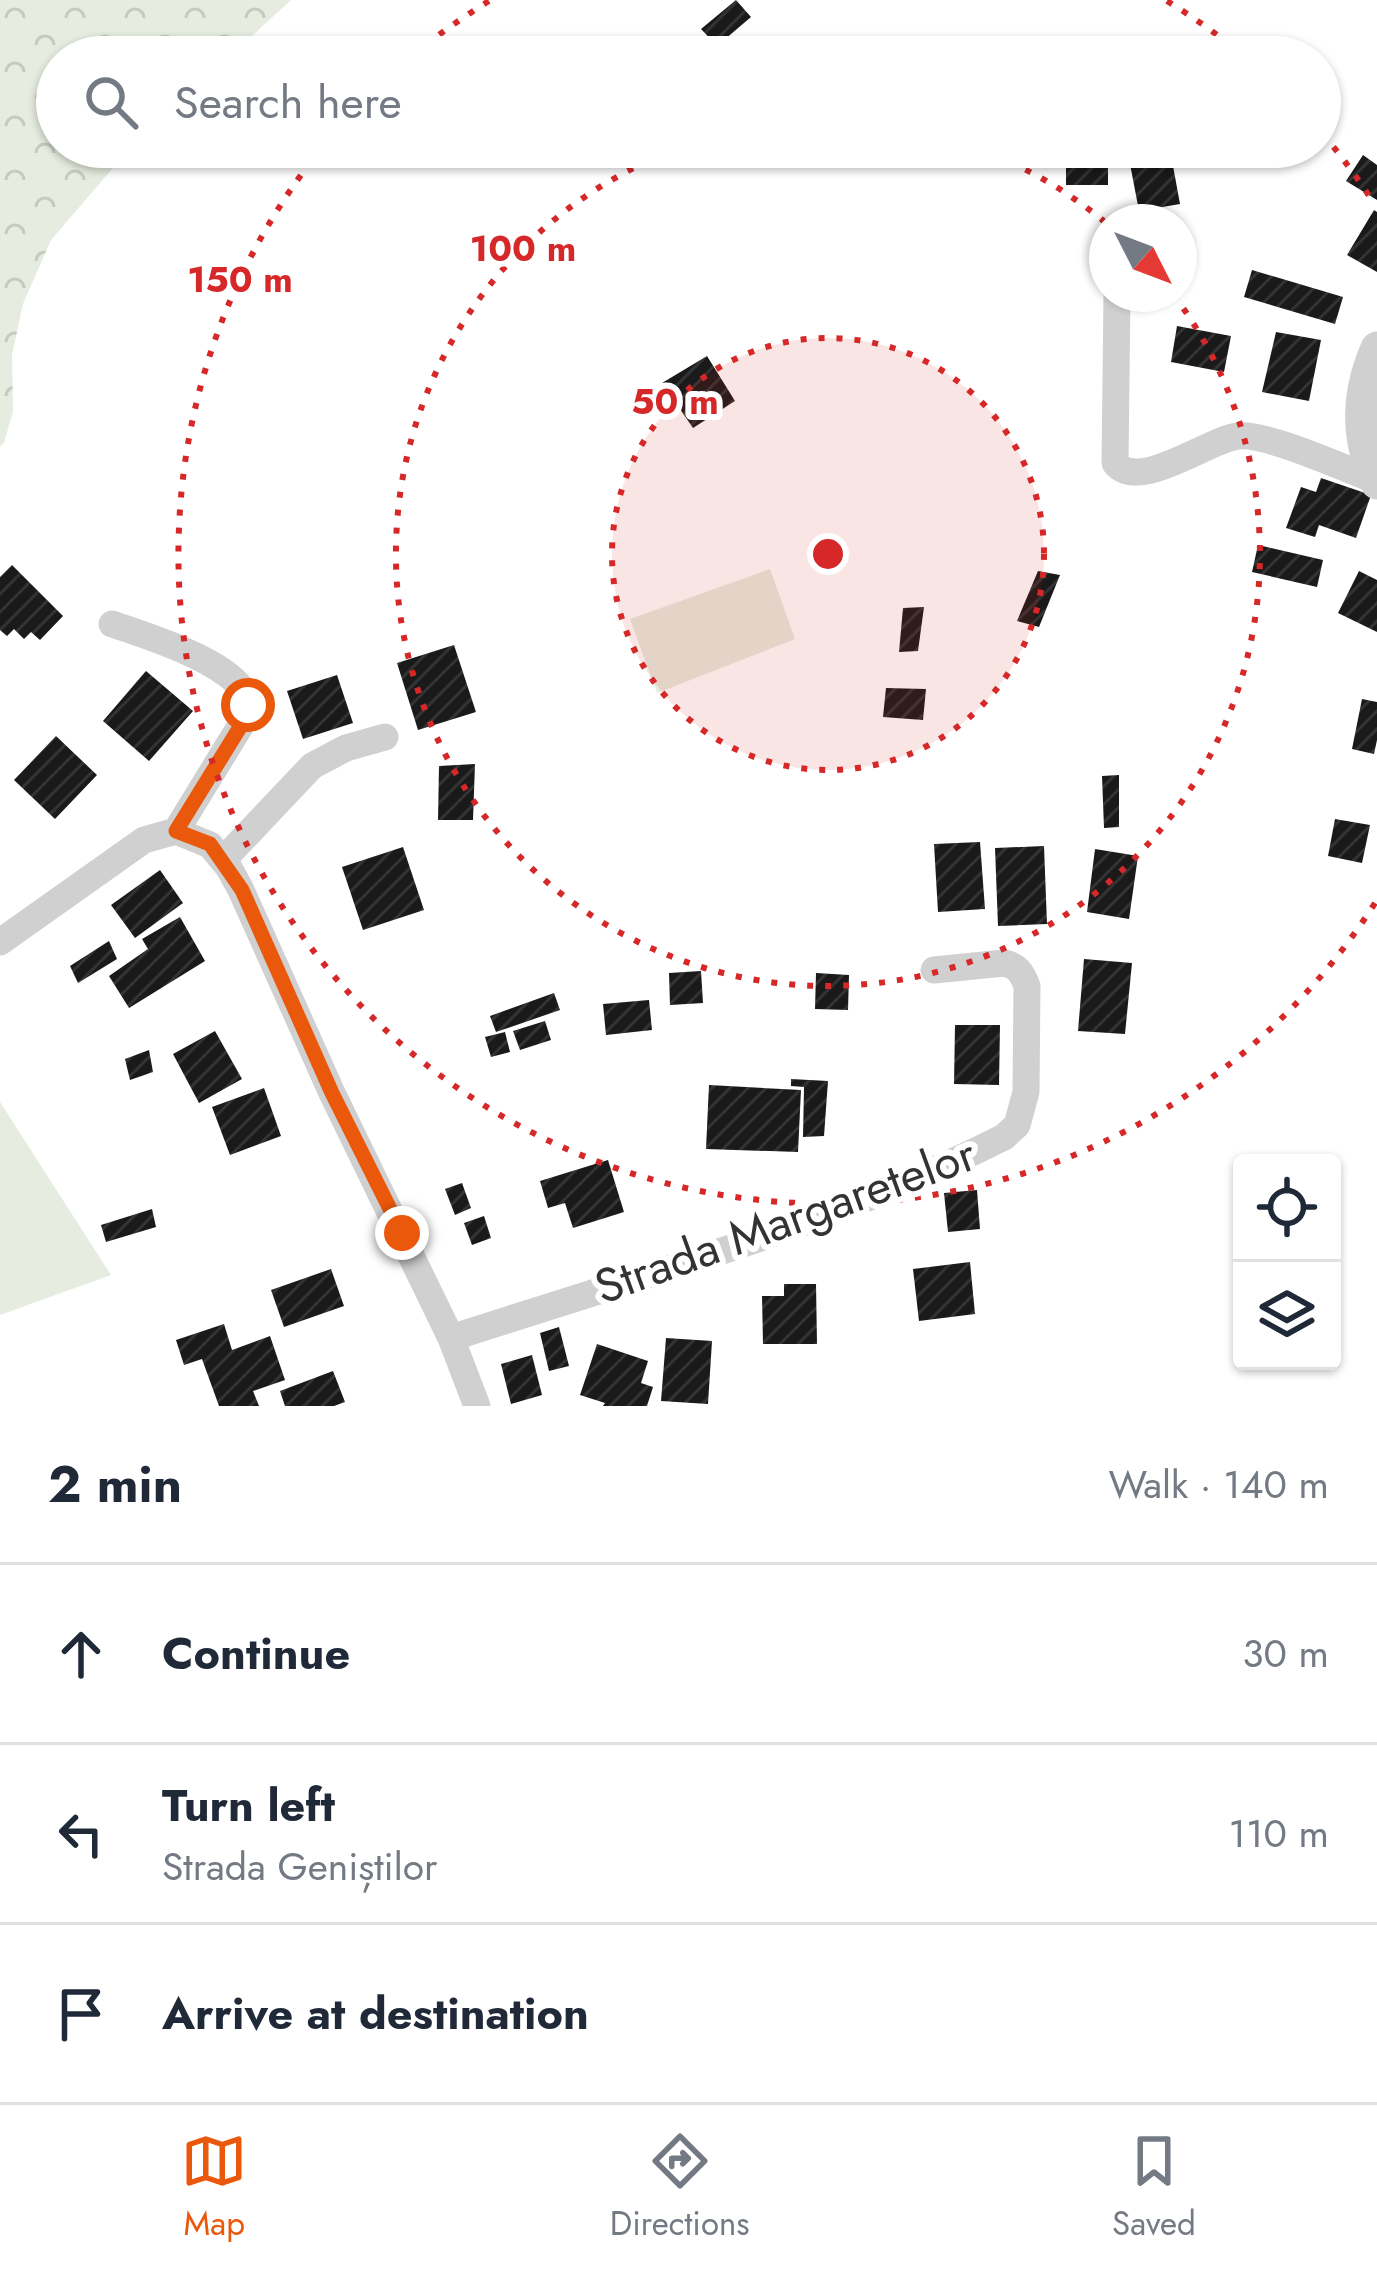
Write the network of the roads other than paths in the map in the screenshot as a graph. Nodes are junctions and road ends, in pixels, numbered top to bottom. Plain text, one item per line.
1 (1118, 312) edge
2 (1377, 348) edge
3 (1376, 482) edge
4 (112, 624) dead end
5 (386, 737) dead end
6 (176, 831) junction
7 (223, 860) junction
8 (0, 942) edge
9 (934, 970) dead end
10 (451, 1337) junction
11 (477, 1406) edge

1 - 3 street
2 - 3 street
4 - 6 street
5 - 7 street
6 - 7 street
6 - 8 street
7 - 10 street
9 - 10 street, Strada Margaretelor
10 - 11 street

